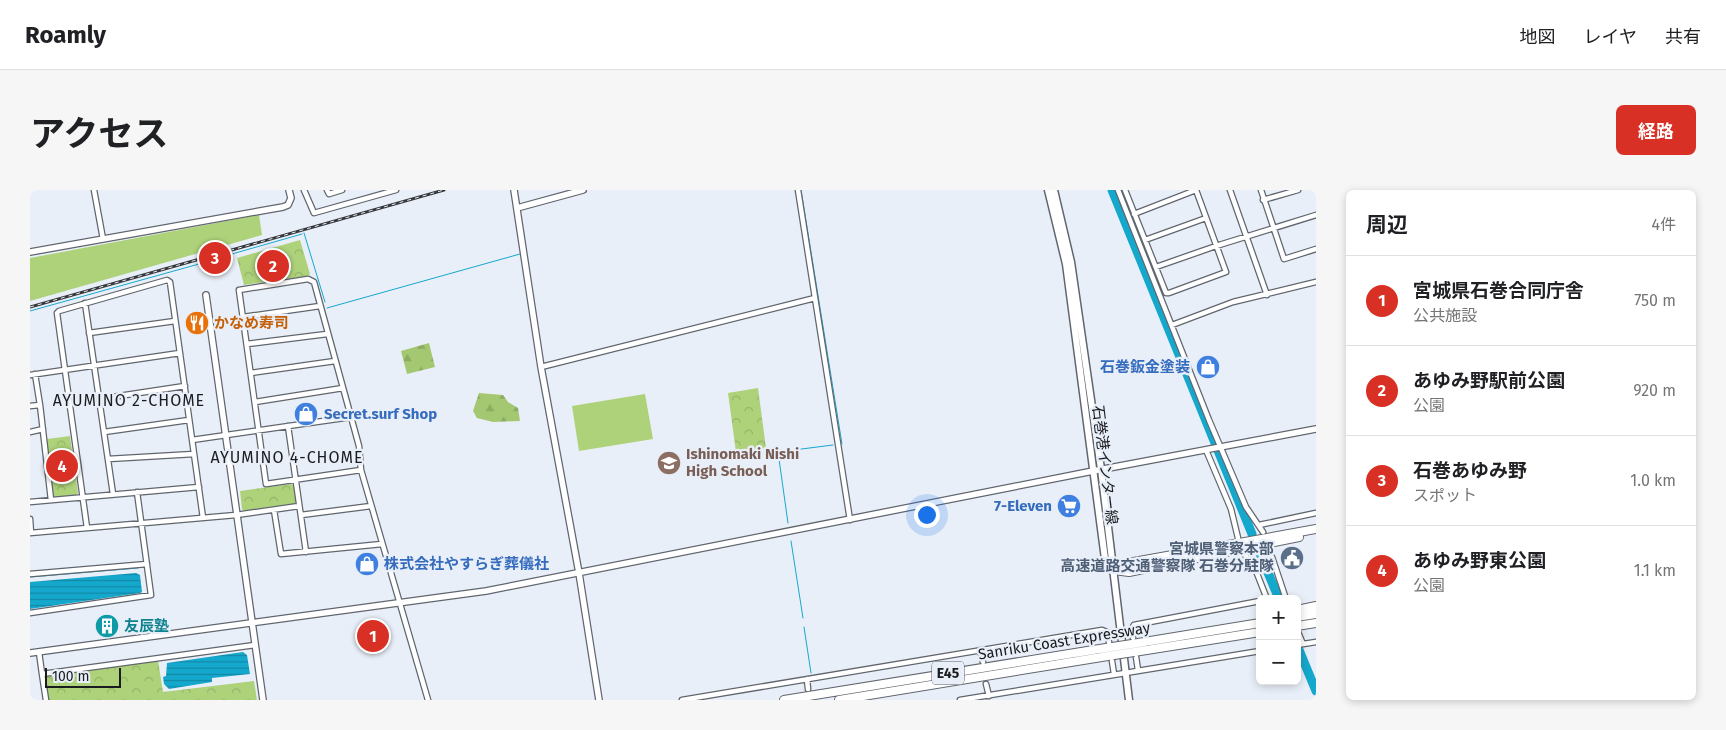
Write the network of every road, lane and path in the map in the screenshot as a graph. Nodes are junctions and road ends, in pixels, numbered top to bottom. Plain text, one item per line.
1 (94, 190) edge
2 (289, 190) edge
3 (304, 190) edge
4 (327, 190) edge
5 (342, 190) edge
6 (396, 190) edge
7 (514, 190) edge
8 (583, 190) edge
9 (798, 190) edge
10 (1048, 190) edge
11 (1054, 190) edge
12 (1118, 190) edge
13 (1125, 190) edge
14 (1196, 190) edge
15 (1230, 190) edge
16 (1261, 190) edge
17 (1298, 190) edge
18 (1263, 200) junction
19 (517, 208) junction
20 (1134, 214) junction
21 (1316, 215) edge
22 (1206, 218) junction
23 (1274, 228) junction
24 (1246, 236) junction
25 (103, 239) junction
26 (1145, 240) junction
27 (1216, 246) junction
28 (1316, 249) edge
29 (30, 252) edge
30 (1156, 267) junction
31 (1316, 282) edge
32 (206, 295) dead end
33 (1267, 295) junction
34 (815, 298) junction
35 (85, 303) junction
36 (320, 306) junction
37 (243, 317) junction
38 (176, 321) junction
39 (1172, 325) junction
40 (90, 333) junction
41 (327, 334) junction
42 (247, 344) junction
43 (180, 353) junction
44 (335, 361) junction
45 (94, 366) junction
46 (541, 367) junction
47 (66, 370) junction
48 (33, 374) edge
49 (251, 374) junction
50 (185, 386) junction
51 (343, 388) junction
52 (99, 399) junction
53 (255, 402) junction
54 (40, 405) junction
55 (30, 406) edge
56 (351, 418) junction
57 (190, 420) junction
58 (288, 426) junction
59 (43, 429) junction
60 (1316, 429) edge
61 (259, 431) junction
62 (30, 432) edge
63 (104, 432) junction
64 (225, 436) junction
65 (192, 440) junction
66 (1220, 447) junction
67 (1206, 450) junction
68 (194, 454) junction
69 (108, 459) junction
70 (1101, 469) junction
71 (361, 470) junction
72 (1093, 471) junction
73 (295, 481) junction
74 (199, 487) junction
75 (137, 492) junction
76 (113, 494) junction
77 (83, 497) junction
78 (51, 500) junction
79 (30, 502) edge
80 (299, 506) junction
81 (372, 506) junction
82 (274, 510) junction
83 (1316, 513) edge
84 (236, 515) junction
85 (301, 515) junction
86 (203, 518) junction
87 (30, 519) edge
88 (850, 520) junction
89 (141, 523) junction
90 (1259, 525) junction
91 (88, 528) junction
92 (1316, 529) edge
93 (1263, 532) tunnel mouth
94 (30, 533) edge
95 (1316, 534) edge
96 (1238, 538) dead end
97 (382, 544) junction
98 (306, 552) junction
99 (1245, 555) dead end
100 (1272, 557) tunnel mouth
101 (147, 564) junction
102 (1112, 570) junction
103 (579, 573) junction
104 (30, 574) edge
105 (1265, 595) edge
106 (1285, 595) edge
107 (1256, 602) edge
108 (400, 603) junction
109 (1316, 606) edge
110 (1301, 609) edge
111 (30, 613) edge
112 (1316, 614) edge
113 (1301, 616) edge
114 (1256, 619) edge
115 (252, 622) junction
116 (1316, 623) edge
117 (1256, 624) edge
118 (1301, 628) edge
119 (1256, 633) edge
120 (1170, 638) junction
121 (1132, 641) junction
122 (1316, 642) edge
123 (1301, 644) edge
124 (255, 646) junction
125 (980, 650) junction
126 (1112, 651) junction
127 (39, 652) junction
128 (1256, 652) edge
129 (30, 653) edge
130 (1135, 655) junction
131 (982, 662) dead end
132 (1138, 670) junction
133 (1125, 672) junction
134 (42, 674) junction
135 (1114, 674) junction
136 (807, 679) junction
137 (986, 684) dead end
138 (808, 689) dead end
139 (988, 696) junction
140 (46, 700) edge
141 (263, 700) edge
142 (428, 700) edge
143 (599, 700) edge
144 (682, 700) edge
145 (784, 700) edge
146 (839, 700) edge
147 (960, 700) edge
148 (1129, 700) edge

1 - 25 street
2 - 25 street
3 - 6 street
4 - 5 street
7 - 19 street
8 - 19 street
9 - 34 street
10 - 72 main road, 石巻港インター線
11 - 70 main road, 石巻港インター線
12 - 39 street
13 - 20 street
14 - 20 street
14 - 22 street
15 - 24 street
16 - 18 street
17 - 18 street
18 - 23 street
19 - 46 street
20 - 26 street
21 - 23 street
22 - 26 street
22 - 27 street
23 - 24 street
23 - 28 street
24 - 27 street
24 - 33 street
25 - 29 street
26 - 30 street
27 - 30 street
27 - 30 street
31 - 33 street
32 - 64 street
33 - 39 street
34 - 46 street
34 - 88 street
35 - 38 street
35 - 40 street
35 - 47 street
36 - 37 street
36 - 37 street
36 - 41 street
37 - 42 street
38 - 40 street
38 - 43 street
39 - 66 street
40 - 45 street
41 - 42 street
41 - 44 street
42 - 49 street
43 - 45 street
43 - 50 street
44 - 49 street
44 - 51 street
45 - 47 street
45 - 52 street
46 - 103 street
47 - 48 street
47 - 77 street
48 - 54 street
49 - 53 street
50 - 52 street
50 - 57 street
51 - 53 street
51 - 56 street
52 - 63 street
53 - 61 street
54 - 55 street
54 - 59 street
56 - 58 street
56 - 71 street
57 - 63 street
57 - 65 street
58 - 61 street
58 - 73 street
59 - 62 street
59 - 78 street
60 - 66 street
61 - 64 street
61 - 73 street
63 - 69 street
64 - 65 street
64 - 84 street
65 - 68 street
66 - 67 street
66 - 90 street
67 - 70 street
67 - 96 street
68 - 69 street
68 - 74 street
69 - 76 street
70 - 72 street
70 - 102 main road, 石巻港インター線
71 - 73 street
71 - 81 street
72 - 88 street
72 - 102 main road, 石巻港インター線
73 - 80 street
74 - 75 street
74 - 86 street
75 - 76 street
75 - 89 street
76 - 77 street
77 - 78 street
77 - 91 street
78 - 79 street
80 - 82 street
80 - 85 street
81 - 85 street
81 - 97 street
82 - 84 street
82 - 98 street
83 - 90 street
84 - 86 street
84 - 115 street
85 - 98 street
86 - 89 street
87 - 94 street
88 - 103 street
89 - 91 street
89 - 101 street
90 - 93 street
91 - 94 street
92 - 102 highway
95 - 102 highway
97 - 98 street
97 - 108 street
99 - 105 street
100 - 106 street
101 - 104 street
101 - 111 street
102 - 133 main road
103 - 108 street
103 - 143 street
107 - 121 street
108 - 115 street
108 - 142 street
109 - 110 highway
112 - 113 highway
114 - 120 highway
115 - 124 street
115 - 127 street
116 - 118 highway
117 - 120 highway, Sanriku Coast Expressway / E45
119 - 130 highway, Sanriku Coast Expressway / E45
120 - 121 highway, Sanriku Coast Expressway / E45
121 - 126 highway, Sanriku Coast Expressway / E45, bridge
122 - 123 street
124 - 134 street
124 - 141 street
125 - 126 street
125 - 131 street
125 - 136 street
126 - 130 highway, Sanriku Coast Expressway / E45, bridge
126 - 135 street
126 - 145 highway, Sanriku Coast Expressway / E45
126 - 146 highway, Sanriku Coast Expressway / E45
127 - 129 street
127 - 134 street
128 - 132 street
130 - 132 street
132 - 133 street
133 - 135 street
133 - 148 main road
134 - 140 street
135 - 139 street
136 - 138 street
136 - 144 street
137 - 139 street
139 - 147 street

